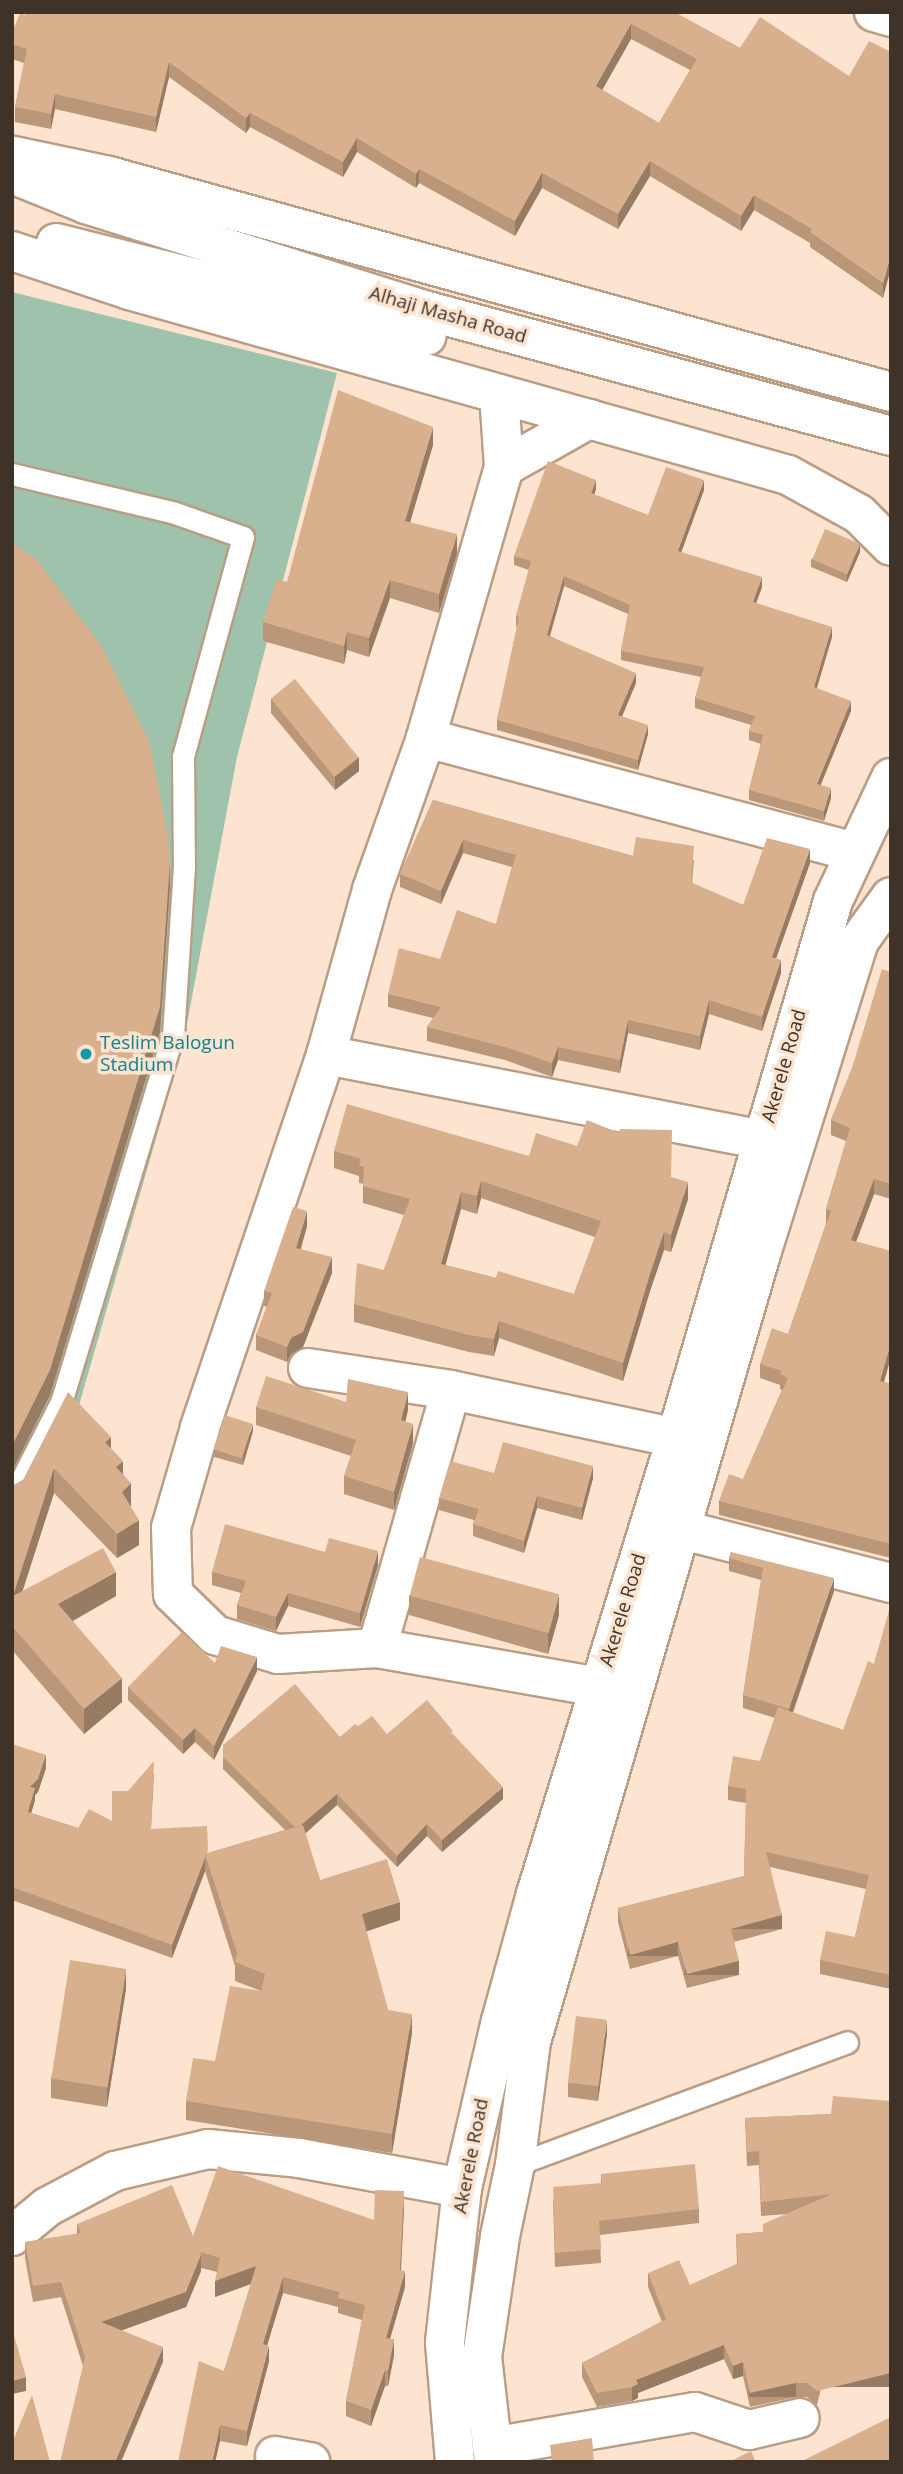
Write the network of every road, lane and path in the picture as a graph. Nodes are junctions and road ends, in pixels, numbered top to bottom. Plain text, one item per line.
1 (874, 12) edge
2 (891, 17) edge
3 (12, 156) edge
4 (12, 174) edge
5 (12, 234) edge
6 (12, 251) edge
7 (420, 322) junction
8 (891, 391) edge
9 (499, 394) junction
10 (589, 419) junction
11 (891, 436) edge
12 (891, 460) edge
13 (504, 467) junction
14 (12, 474) edge
15 (891, 546) edge
16 (426, 738) junction
17 (891, 778) edge
18 (855, 852) junction
19 (891, 897) edge
20 (326, 1055) junction
21 (762, 1140) junction
22 (308, 1368) dead end
23 (452, 1390) junction
24 (676, 1438) junction
25 (12, 1498) edge
26 (666, 1520) junction
27 (891, 1583) edge
28 (377, 1648) junction
29 (599, 1688) junction
30 (847, 2042) dead end
31 (515, 2165) junction
32 (462, 2188) junction
33 (12, 2236) edge
34 (800, 2418) dead end
35 (493, 2455) edge
36 (455, 2462) edge

1 - 2 street
3 - 8 street
4 - 7 street, Alhaji Masha Road
5 - 7 street, Alhaji Masha Road
6 - 9 street
7 - 11 street, Alhaji Masha Road
7 - 12 street, Alhaji Masha Road
9 - 10 street
9 - 13 street
10 - 13 street
10 - 15 street
13 - 16 street
14 - 25 lane
16 - 18 street
16 - 20 street
17 - 18 street, Akerele Road
18 - 21 street, Akerele Road
19 - 26 street
20 - 21 street
20 - 28 street
21 - 24 street, Akerele Road
22 - 23 street
23 - 24 street
23 - 28 street
24 - 26 street, Akerele Road
26 - 27 street
26 - 29 street, Akerele Road
26 - 31 street
28 - 29 street
29 - 32 street, Akerele Road
30 - 31 lane
31 - 35 street
32 - 33 street
32 - 36 street, Akerele Road
34 - 35 street

